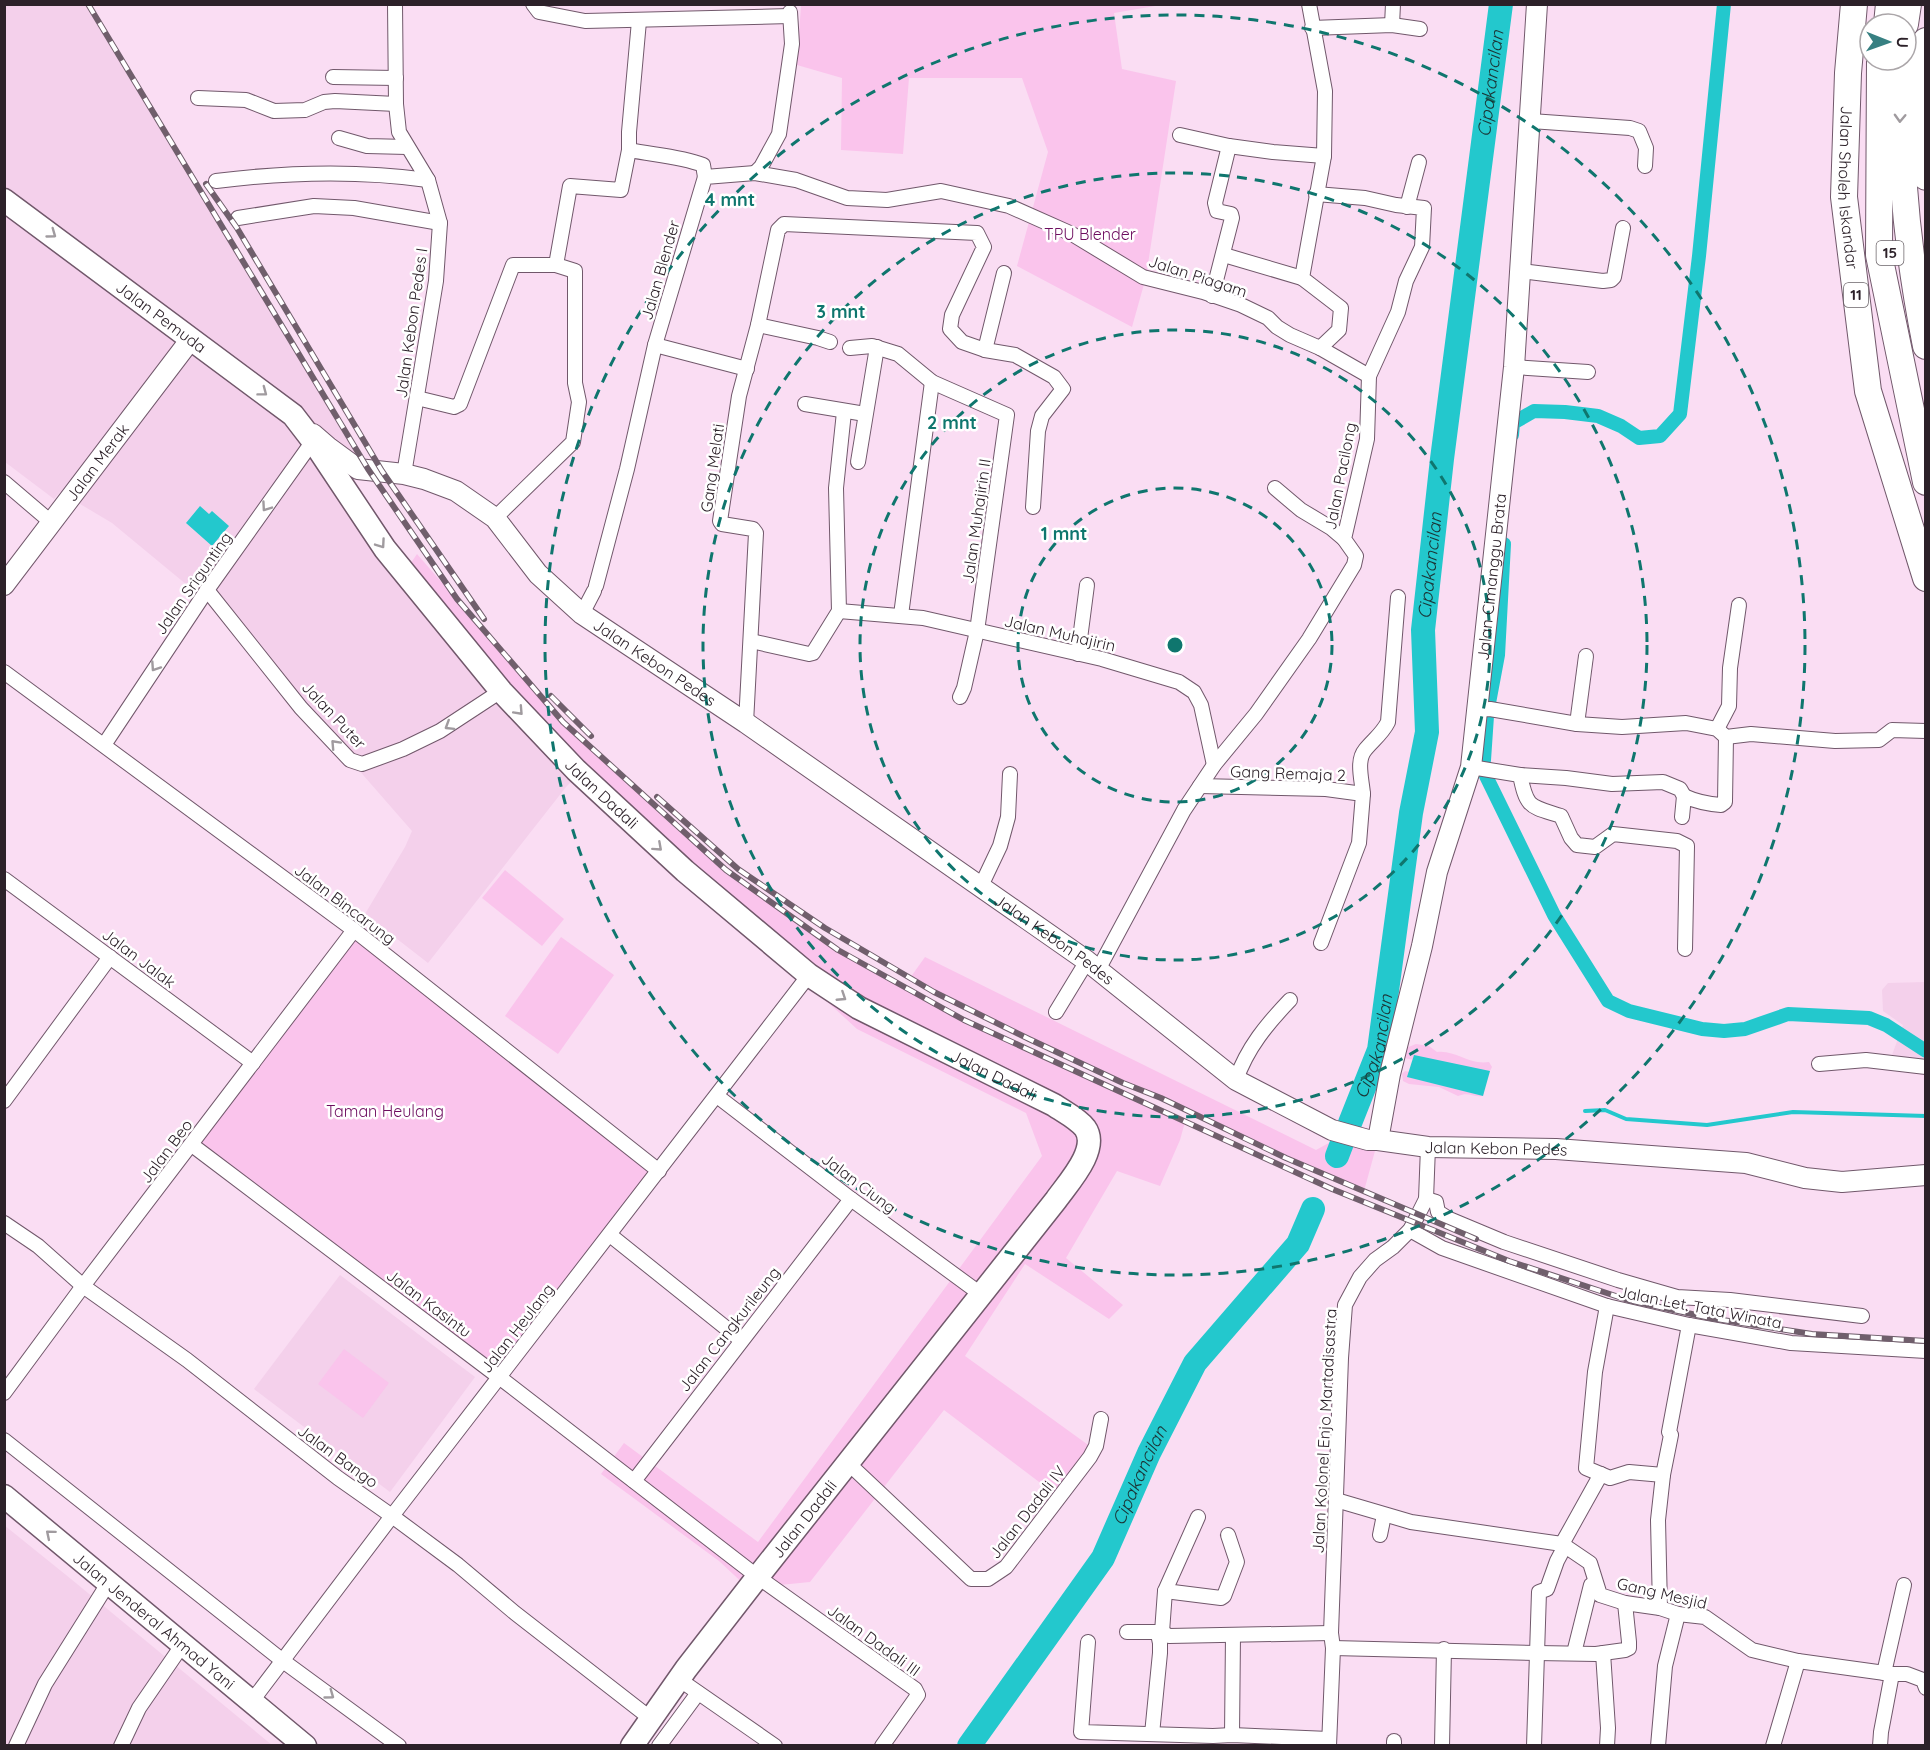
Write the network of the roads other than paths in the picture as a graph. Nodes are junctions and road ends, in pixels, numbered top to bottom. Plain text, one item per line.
1 (395, 4) edge
2 (533, 4) edge
3 (1309, 4) edge
4 (1393, 4) edge
5 (1537, 4) edge
6 (1889, 4) edge
7 (1876, 12) edge
8 (639, 21) junction
9 (1392, 26) junction
10 (1312, 28) junction
11 (1420, 28) dead end
12 (1926, 41) edge
13 (1858, 50) edge
14 (1866, 72) edge
15 (1880, 72) edge
16 (1885, 72) edge
17 (1902, 72) edge
18 (333, 77) dead end
19 (396, 78) junction
20 (198, 98) dead end
21 (396, 104) junction
22 (1531, 121) junction
23 (1180, 135) dead end
24 (339, 138) dead end
25 (1228, 146) junction
26 (407, 147) junction
27 (629, 150) junction
28 (1324, 156) junction
29 (1419, 162) dead end
30 (1645, 165) dead end
31 (755, 173) junction
32 (705, 177) junction
33 (1926, 177) edge
34 (428, 180) junction
35 (216, 181) dead end
36 (1316, 194) junction
37 (4, 200) edge
38 (1407, 207) junction
39 (238, 218) dead end
40 (440, 223) junction
41 (1623, 228) dead end
42 (1224, 255) junction
43 (556, 265) junction
44 (1521, 271) junction
45 (1004, 273) dead end
46 (1302, 278) junction
47 (1212, 296) junction
48 (758, 325) junction
49 (191, 339) junction
50 (830, 342) dead end
51 (655, 345) junction
52 (1926, 346) edge
53 (877, 347) junction
54 (850, 348) dead end
55 (1320, 348) junction
56 (985, 350) junction
57 (1514, 367) junction
58 (747, 369) junction
59 (1588, 372) dead end
60 (1369, 376) junction
61 (932, 382) junction
62 (417, 398) junction
63 (805, 404) dead end
64 (844, 412) junction
65 (865, 414) junction
66 (293, 415) junction
67 (313, 441) junction
68 (1926, 442) edge
69 (858, 462) dead end
70 (358, 469) junction
71 (404, 474) junction
72 (4, 482) edge
73 (1926, 482) edge
74 (1275, 488) dead end
75 (348, 496) junction
76 (1033, 507) dead end
77 (495, 518) junction
78 (52, 523) junction
79 (1344, 539) junction
80 (1926, 550) edge
81 (1926, 578) edge
82 (4, 585) edge
83 (1087, 585) dead end
84 (207, 590) junction
85 (1398, 597) dead end
86 (1739, 605) dead end
87 (839, 611) junction
88 (582, 614) junction
89 (901, 615) junction
90 (977, 631) junction
91 (751, 641) junction
92 (1078, 654) junction
93 (1586, 656) dead end
94 (4, 672) edge
95 (496, 695) junction
96 (960, 697) dead end
97 (1490, 710) junction
98 (746, 723) junction
99 (1577, 724) junction
100 (1926, 731) edge
101 (1722, 733) junction
102 (104, 745) junction
103 (1214, 765) junction
104 (1471, 767) junction
105 (1010, 774) dead end
106 (1520, 775) junction
107 (1200, 786) junction
108 (1363, 794) junction
109 (1684, 796) junction
110 (1682, 818) dead end
111 (4, 879) edge
112 (981, 886) junction
113 (354, 930) junction
114 (1321, 943) dead end
115 (1685, 950) dead end
116 (110, 957) junction
117 (1092, 965) junction
118 (809, 975) junction
119 (1290, 1000) dead end
120 (1056, 1012) dead end
121 (253, 1063) junction
122 (1819, 1064) dead end
123 (1926, 1067) edge
124 (1236, 1080) junction
125 (717, 1096) junction
126 (4, 1101) edge
127 (1378, 1140) junction
128 (192, 1145) junction
129 (1428, 1147) junction
130 (659, 1171) junction
131 (1926, 1175) edge
132 (851, 1198) junction
133 (1426, 1199) junction
134 (4, 1223) edge
135 (1410, 1230) junction
136 (610, 1235) junction
137 (83, 1286) junction
138 (982, 1295) junction
139 (1607, 1306) junction
140 (1862, 1316) dead end
141 (1689, 1325) junction
142 (741, 1340) junction
143 (1926, 1351) edge
144 (499, 1377) junction
145 (4, 1393) edge
146 (1101, 1419) dead end
147 (4, 1440) edge
148 (848, 1463) junction
149 (1601, 1474) junction
150 (1663, 1475) junction
151 (634, 1480) junction
152 (4, 1496) edge
153 (1336, 1500) junction
154 (1384, 1515) junction
155 (392, 1516) junction
156 (1198, 1516) dead end
157 (1228, 1535) dead end
158 (1380, 1535) dead end
159 (1563, 1545) junction
160 (758, 1576) junction
161 (109, 1582) junction
162 (1595, 1583) junction
163 (1904, 1585) dead end
164 (1165, 1591) junction
165 (1624, 1603) junction
166 (1660, 1608) junction
167 (1678, 1614) junction
168 (1128, 1632) dead end
169 (1160, 1633) junction
170 (1331, 1633) junction
171 (1233, 1635) junction
172 (1088, 1641) dead end
173 (183, 1644) junction
174 (1333, 1648) junction
175 (1444, 1650) junction
176 (1537, 1653) junction
177 (1574, 1653) junction
178 (1603, 1653) junction
179 (283, 1661) junction
180 (1798, 1661) junction
181 (1888, 1674) junction
182 (689, 1687) junction
183 (1926, 1688) edge
184 (252, 1701) junction
185 (650, 1718) junction
186 (1152, 1734) junction
187 (1232, 1735) junction
188 (1214, 1741) edge
189 (1329, 1742) edge
190 (17, 1745) edge
191 (121, 1746) edge
192 (305, 1746) edge
193 (399, 1746) edge
194 (632, 1746) edge
195 (659, 1746) edge
196 (775, 1746) edge
197 (882, 1746) edge
198 (1442, 1746) edge
199 (1534, 1746) edge
200 (1607, 1746) edge
201 (1658, 1746) edge
202 (1773, 1746) edge
203 (1880, 1746) edge

1 - 19 street, Jalan Kebon Pedes I
2 - 8 street
3 - 10 street
4 - 9 street
5 - 22 main road, Jalan Cimanggu Brata
6 - 7 highway
8 - 27 street
8 - 31 street
9 - 10 street
9 - 11 street
10 - 28 street
12 - 33 highway
13 - 81 highway, Jalan Sholeh Iskandar / 11
14 - 80 highway
15 - 73 highway, Jalan Sholeh Iskandar
16 - 68 highway, 15
17 -> 52 highway, 15
18 - 19 street
19 - 21 street, Jalan Kebon Pedes I
20 - 21 street
21 - 26 street, Jalan Kebon Pedes I
22 - 30 street
22 - 44 main road, Jalan Cimanggu Brata
23 - 25 street
24 - 26 street
25 - 28 street
25 - 42 street
26 - 34 street, Jalan Kebon Pedes I
27 - 32 street
27 - 43 street
28 - 36 street
29 - 38 street
31 - 32 street
31 - 47 street, Jalan Piagam
32 - 51 street, Jalan Blender
34 - 35 street
34 - 40 street, Jalan Kebon Pedes I
36 - 38 street
36 - 46 street
37 -> 49 main road, Jalan Pemuda
38 - 60 street
39 - 40 street
40 - 62 street, Jalan Kebon Pedes I
41 - 44 street
42 - 46 street
42 - 47 street
43 - 62 street
43 - 77 street
44 - 57 main road, Jalan Cimanggu Brata
45 - 56 street
46 - 55 street
47 - 55 street, Jalan Piagam
48 - 50 street
48 - 56 street, Gang Melati
48 - 58 street, Gang Melati
49 -> 66 main road, Jalan Pemuda
49 - 78 main road, Jalan Merak
51 - 58 street
51 - 88 street, Jalan Blender
53 - 54 street
53 - 61 street
53 - 65 street
55 - 60 street
56 - 76 street
57 - 59 street
57 - 97 main road, Jalan Cimanggu Brata
58 - 91 street, Gang Melati
60 - 79 street, Jalan Pacilong
61 - 89 street
61 - 90 street, Jalan Muhajirin II
62 - 71 street, Jalan Kebon Pedes I
63 - 64 street
64 - 65 street
64 - 87 street
65 - 69 street
66 - 67 main road, Jalan Pemuda
66 - 70 main road
67 - 75 main road, Jalan Dadali
67 -> 84 street, Jalan Srigunting
70 - 71 main road, Jalan Kebon Pedes
70 - 75 main road
71 - 77 main road, Jalan Kebon Pedes
72 - 78 street
74 - 79 street
75 -> 95 main road, Jalan Dadali
77 - 88 main road, Jalan Kebon Pedes
78 - 82 main road, Jalan Merak
79 - 103 street, Jalan Pacilong
83 - 92 street
95 -> 84 street, Jalan Puter
84 -> 102 street, Jalan Srigunting
85 - 108 street
86 - 101 street
87 - 89 street, Jalan Muhajirin
87 - 91 street
88 - 98 main road, Jalan Kebon Pedes
89 - 90 street, Jalan Muhajirin
90 - 92 street, Jalan Muhajirin
90 - 96 street, Jalan Muhajirin II
91 - 98 street, Gang Melati
92 - 103 street, Jalan Muhajirin
93 - 99 street
94 - 102 street, Jalan Bincarung
95 -> 118 main road, Jalan Dadali
97 - 99 street
97 - 104 main road, Jalan Cimanggu Brata
98 - 112 main road, Jalan Kebon Pedes
99 - 101 street
100 - 101 street
101 - 109 street
102 - 113 street, Jalan Bincarung
103 - 107 street, Jalan Pacilong
104 - 106 street
104 - 127 main road, Jalan Cimanggu Brata
105 - 112 street
106 - 109 street
106 - 115 street
107 - 108 street, Gang Remaja 2
107 - 117 street, Jalan Pacilong
108 - 114 street, Gang Remaja 2
109 - 110 street
111 - 116 street, Jalan Jalak
112 - 117 main road, Jalan Kebon Pedes
113 - 121 street, Jalan Beo
113 - 130 street, Jalan Bincarung
116 - 121 street, Jalan Jalak
116 - 126 street
117 - 120 street, Jalan Pacilong
117 - 124 main road, Jalan Kebon Pedes
118 - 125 street, Jalan Heulang
118 -> 138 main road, Jalan Dadali
119 - 124 street
121 - 128 street, Jalan Beo
122 - 123 street
124 - 127 main road, Jalan Kebon Pedes
125 - 130 street, Jalan Heulang
125 - 132 street, Jalan Ciung
127 - 129 main road, Jalan Kebon Pedes
128 - 137 street, Jalan Beo
128 - 144 street, Jalan Kasintu
129 - 131 main road, Jalan Kebon Pedes
129 - 133 street, Jalan Kolonel Enjo Martadisastra
130 - 136 street, Jalan Heulang
132 - 138 street, Jalan Ciung
132 - 142 street, Jalan Cangkurileung
133 - 135 street, Jalan Kolonel Enjo Martadisastra
133 - 140 street
134 - 137 street, Jalan Bango
135 - 139 street, Jalan Let. Tata Winata
135 - 153 street, Jalan Kolonel Enjo Martadisastra
136 - 142 street
136 - 144 street, Jalan Heulang
137 - 145 street, Jalan Beo
137 - 155 street, Jalan Bango
138 - 148 main road, Jalan Dadali
139 - 141 street, Jalan Let. Tata Winata
139 - 149 street
141 - 143 street, Jalan Let. Tata Winata
141 - 150 street
142 - 151 street, Jalan Cangkurileung
144 - 151 street, Jalan Kasintu
144 - 155 street, Jalan Heulang
146 - 148 street, Jalan Dadali IV
147 - 179 street
148 - 160 main road, Jalan Dadali
149 - 150 street
149 - 159 street
150 - 166 street
151 - 160 street, Jalan Kasintu
161 -> 152 main road, Jalan Jenderal Ahmad Yani
153 - 154 street, Gang Mesjid
153 - 170 street, Jalan Kolonel Enjo Martadisastra
154 - 158 street
154 - 159 street, Gang Mesjid
155 - 179 street, Jalan Heulang
155 - 185 street, Jalan Bango
156 - 164 street
157 - 164 street
159 - 162 street, Gang Mesjid
159 - 176 street
160 - 182 main road, Jalan Dadali
160 - 197 street, Jalan Dadali III
161 - 173 main road, Jalan Jenderal Ahmad Yani
161 - 190 street
162 - 165 street, Gang Mesjid
162 - 177 street
163 - 181 street
164 - 169 street
165 - 166 street, Gang Mesjid
165 - 178 street
166 - 167 street, Gang Mesjid
167 - 180 street, Gang Mesjid
167 - 201 street
168 - 169 street
169 - 171 street
169 - 186 street
170 - 171 street
170 - 174 street, Jalan Kolonel Enjo Martadisastra
171 - 187 street
172 - 186 street
173 - 184 main road, Jalan Jenderal Ahmad Yani
173 - 191 street
174 - 175 street
174 - 189 street, Jalan Kolonel Enjo Martadisastra
175 - 176 street
175 - 198 street
176 - 177 street
176 - 199 street
177 - 178 street
178 - 200 street
179 - 184 street, Jalan Heulang
179 -> 193 street
180 - 181 street, Gang Mesjid
180 - 202 street
181 - 183 street, Gang Mesjid
181 - 203 street
182 - 185 main road, Jalan Dadali
182 - 195 street
182 - 196 street
184 - 192 main road, Jalan Jenderal Ahmad Yani
185 - 194 main road, Jalan Dadali
186 - 188 street
187 - 188 street
187 - 189 street

